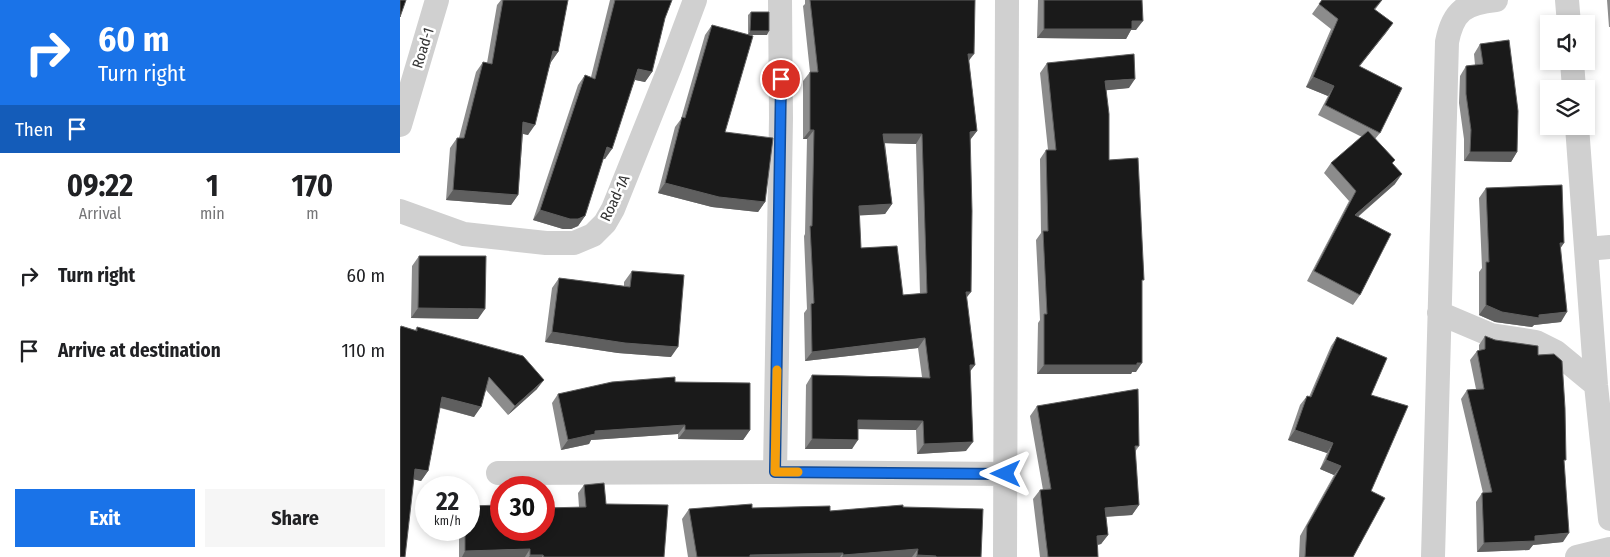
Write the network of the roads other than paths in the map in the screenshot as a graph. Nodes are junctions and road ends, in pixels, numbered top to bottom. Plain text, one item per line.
1 (437, 0) edge
2 (695, 0) edge
3 (780, 0) edge
4 (1007, 0) edge
5 (1496, 0) edge
6 (1567, 0) edge
7 (1568, 15) edge
8 (400, 125) edge
9 (1577, 135) edge
10 (400, 211) edge
11 (1610, 246) edge
12 (1586, 249) junction
13 (1439, 313) junction
14 (1596, 384) junction
15 (775, 472) junction
16 (498, 473) dead end
17 (1006, 474) junction
18 (1610, 512) edge
19 (1610, 549) edge
20 (1005, 557) edge
21 (1433, 557) edge
22 (1577, 557) edge

1 - 8 street, Road-1
2 - 10 street, Road-1A
3 - 15 street
4 - 17 street
5 - 13 street
6 - 7 street
9 - 12 street
11 - 12 street
12 - 14 street
13 - 14 street
13 - 21 street
14 - 18 street
15 - 16 street
15 - 17 street
17 - 20 street
19 - 22 street

